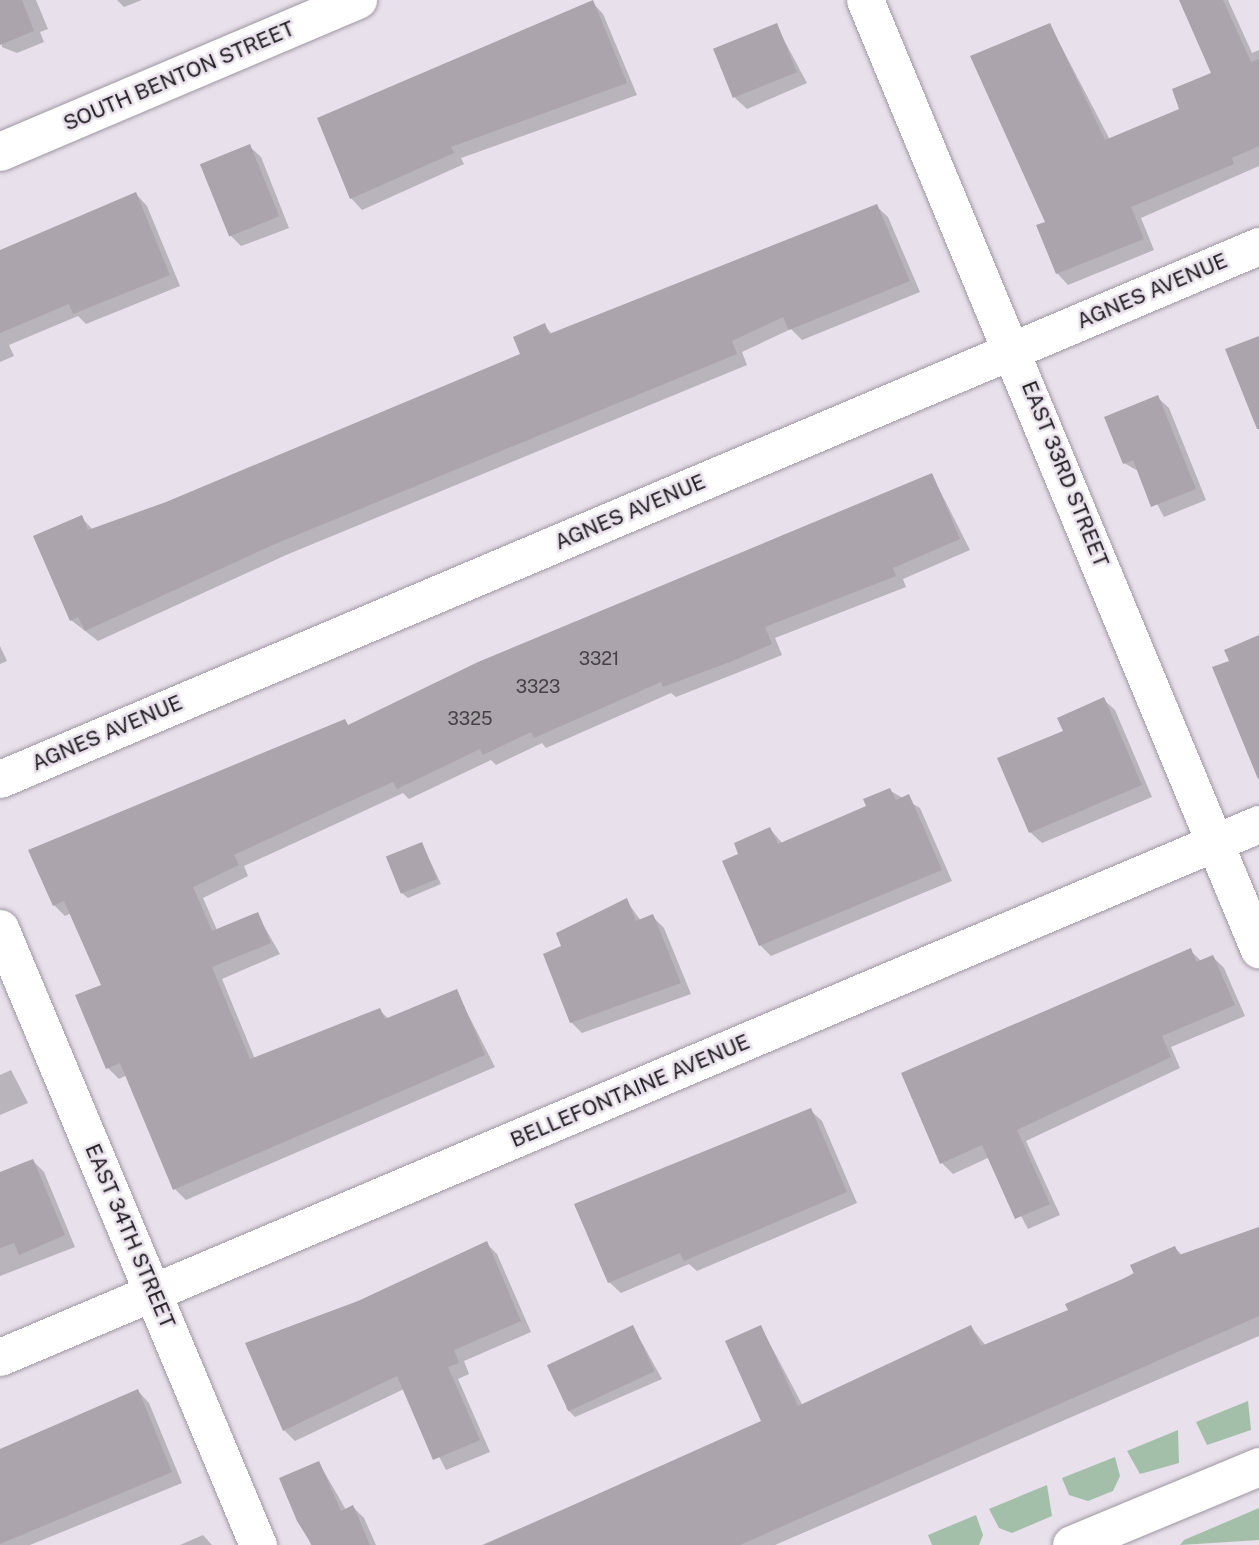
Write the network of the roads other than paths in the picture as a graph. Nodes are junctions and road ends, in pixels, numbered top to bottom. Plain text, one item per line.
1 (358, 0) edge
2 (865, 0) edge
3 (0, 152) edge
4 (1259, 246) edge
5 (1015, 350) junction
6 (0, 779) edge
7 (1259, 824) edge
8 (1215, 843) junction
9 (0, 928) edge
10 (1259, 950) edge
11 (154, 1293) junction
12 (0, 1357) edge
13 (1259, 1467) edge
14 (258, 1545) edge
15 (1072, 1545) edge

1 - 3 street, SOUTH BENTON STREET
2 - 5 street, EAST 33RD STREET
4 - 5 street, AGNES AVENUE
5 - 6 street, AGNES AVENUE
5 - 8 street, EAST 33RD STREET
7 - 8 street, BELLEFONTAINE AVENUE
8 - 10 street, EAST 33RD STREET
8 - 11 street, BELLEFONTAINE AVENUE
9 - 11 street, EAST 34TH STREET
11 - 12 street, BELLEFONTAINE AVENUE
11 - 14 street, EAST 34TH STREET
13 - 15 street

